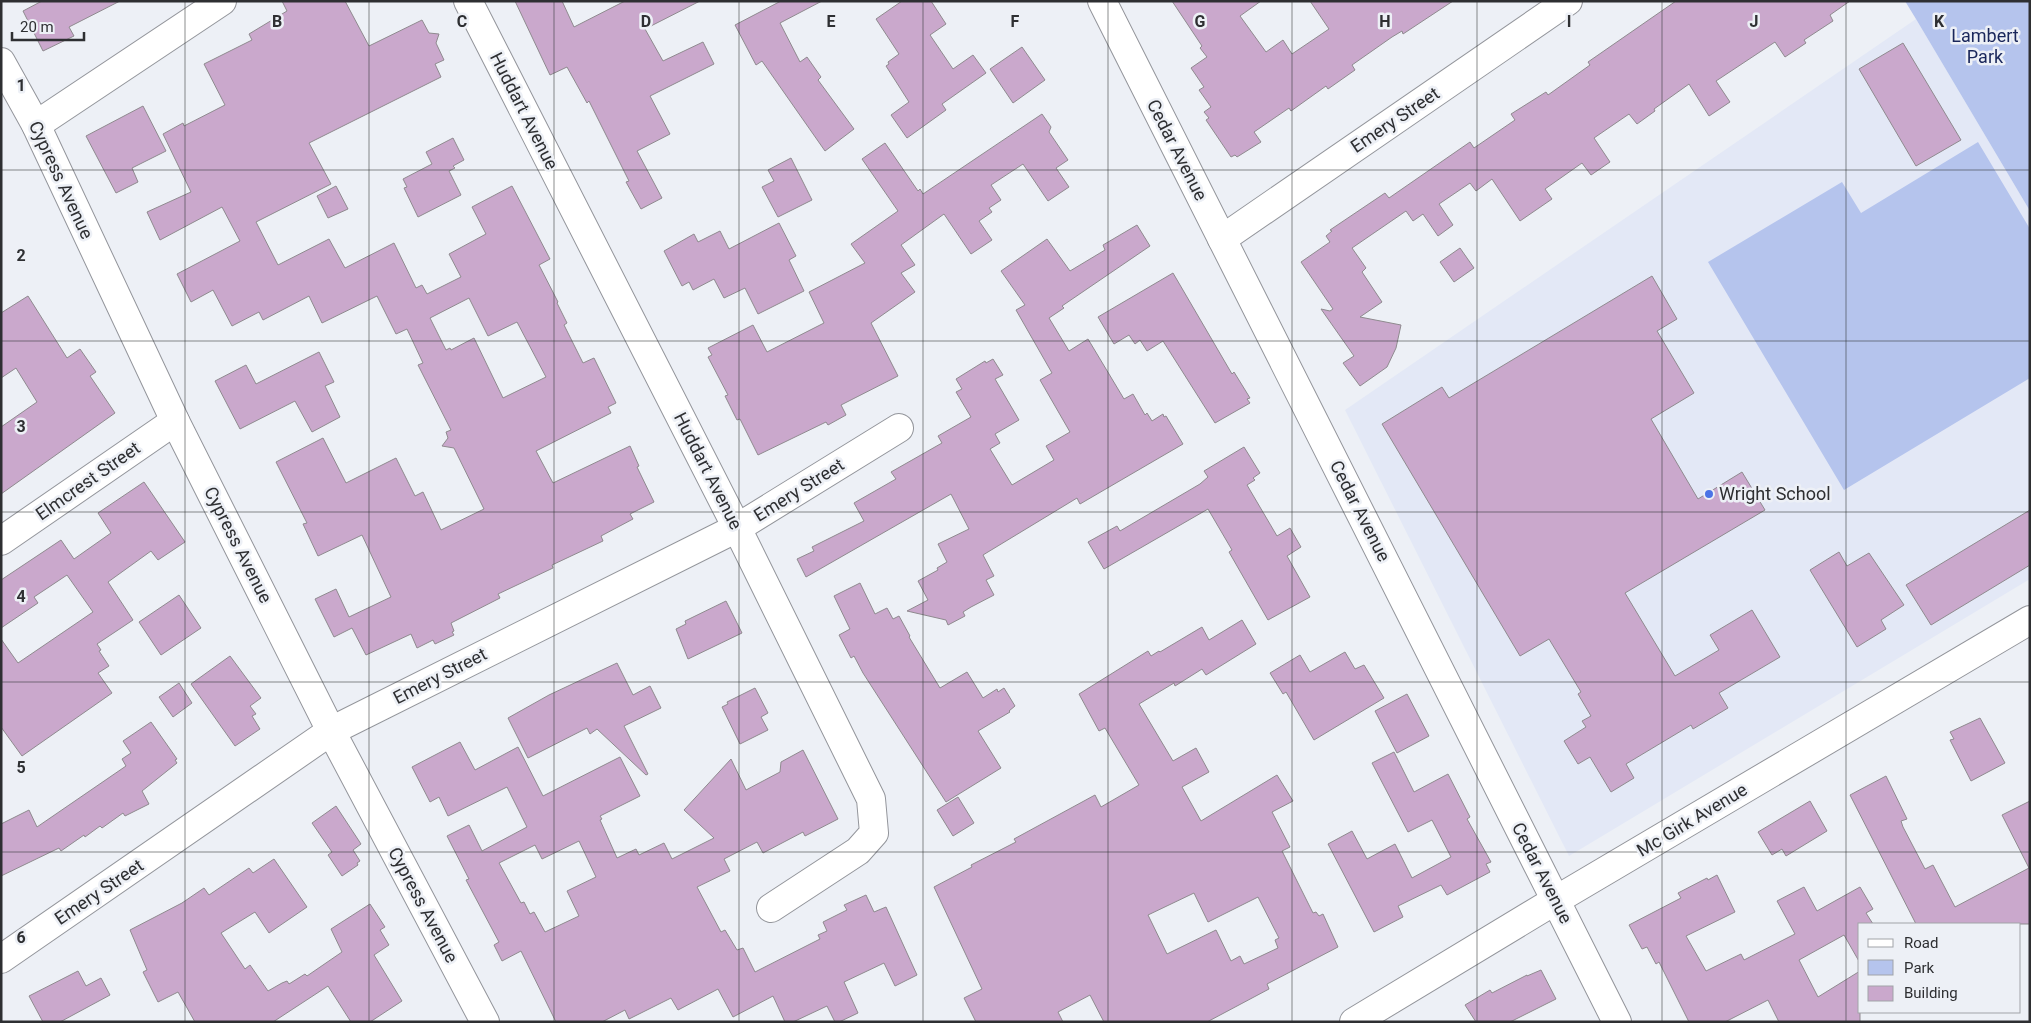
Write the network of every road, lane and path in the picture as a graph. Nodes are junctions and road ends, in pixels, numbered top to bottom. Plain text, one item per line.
1 (222, 1) edge
2 (468, 1) edge
3 (1102, 1) edge
4 (1568, 1) edge
5 (1, 62) edge
6 (36, 126) junction
7 (1222, 239) junction
8 (175, 421) junction
9 (899, 428) dead end
10 (737, 528) junction
11 (1, 540) edge
12 (2030, 620) edge
13 (331, 731) junction
14 (1556, 900) junction
15 (772, 908) dead end
16 (1, 959) edge
17 (485, 1022) edge
18 (1354, 1022) edge
19 (1617, 1022) edge

1 - 6 street
2 - 10 street, Huddart Avenue
3 - 7 street, Cedar Avenue
4 - 7 street, Emery Street
5 - 6 street, Cypress Avenue
6 - 8 street, Cypress Avenue
7 - 14 street, Cedar Avenue
8 - 11 street, Elmcrest Street
8 - 13 street, Cypress Avenue
9 - 10 street, Emery Street
10 - 13 street, Emery Street
10 - 15 street, Huddart Avenue
12 - 14 street, Mc Girk Avenue
13 - 16 street, Emery Street
13 - 17 street, Cypress Avenue
14 - 18 street, Mc Girk Avenue
14 - 19 street, Cedar Avenue

